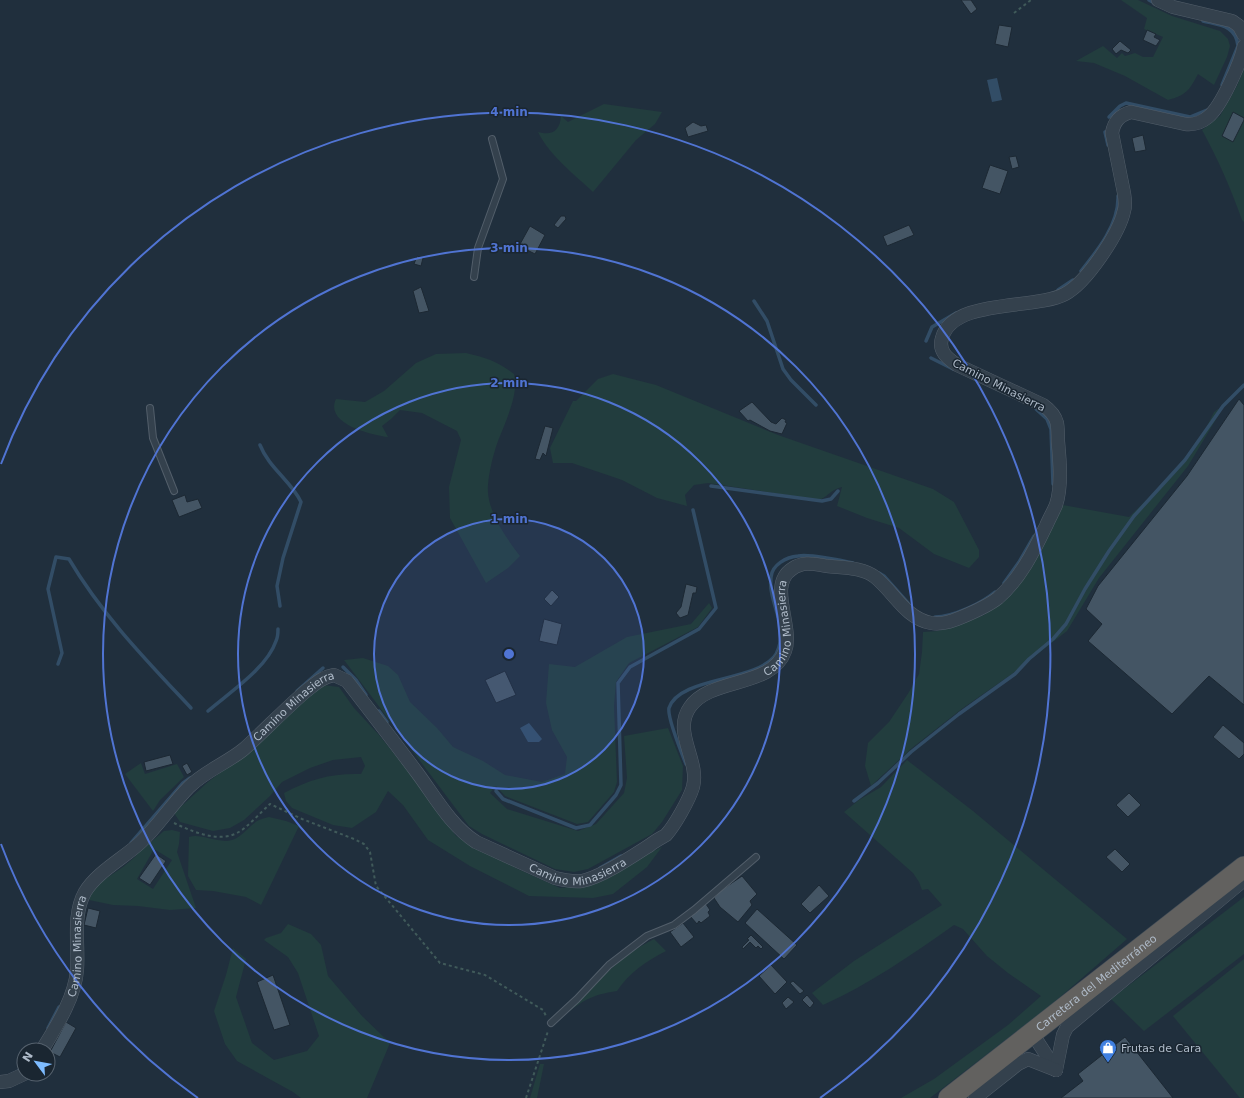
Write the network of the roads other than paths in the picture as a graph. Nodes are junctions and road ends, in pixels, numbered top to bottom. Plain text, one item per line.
1 (1158, 0) edge
2 (1244, 35) edge
3 (1244, 46) edge
4 (492, 140) dead end
5 (474, 277) dead end
6 (150, 408) dead end
7 (174, 491) dead end
8 (756, 857) dead end
9 (1244, 867) edge
10 (1244, 880) edge
11 (551, 1023) road end
12 (1032, 1033) junction
13 (47, 1042) edge
14 (1056, 1070) junction
15 (16, 1078) edge
16 (0, 1082) edge
17 (949, 1098) edge
18 (975, 1098) edge

1 - 2 street
3 - 13 street, Camino Minasierra
4 - 5 lane
6 - 7 lane
8 - 11 lane
9 - 12 highway, Carretera del Mediterráneo
10 - 14 street
12 - 14 street
12 - 17 highway, Carretera del Mediterráneo
14 - 18 street
15 - 16 street

